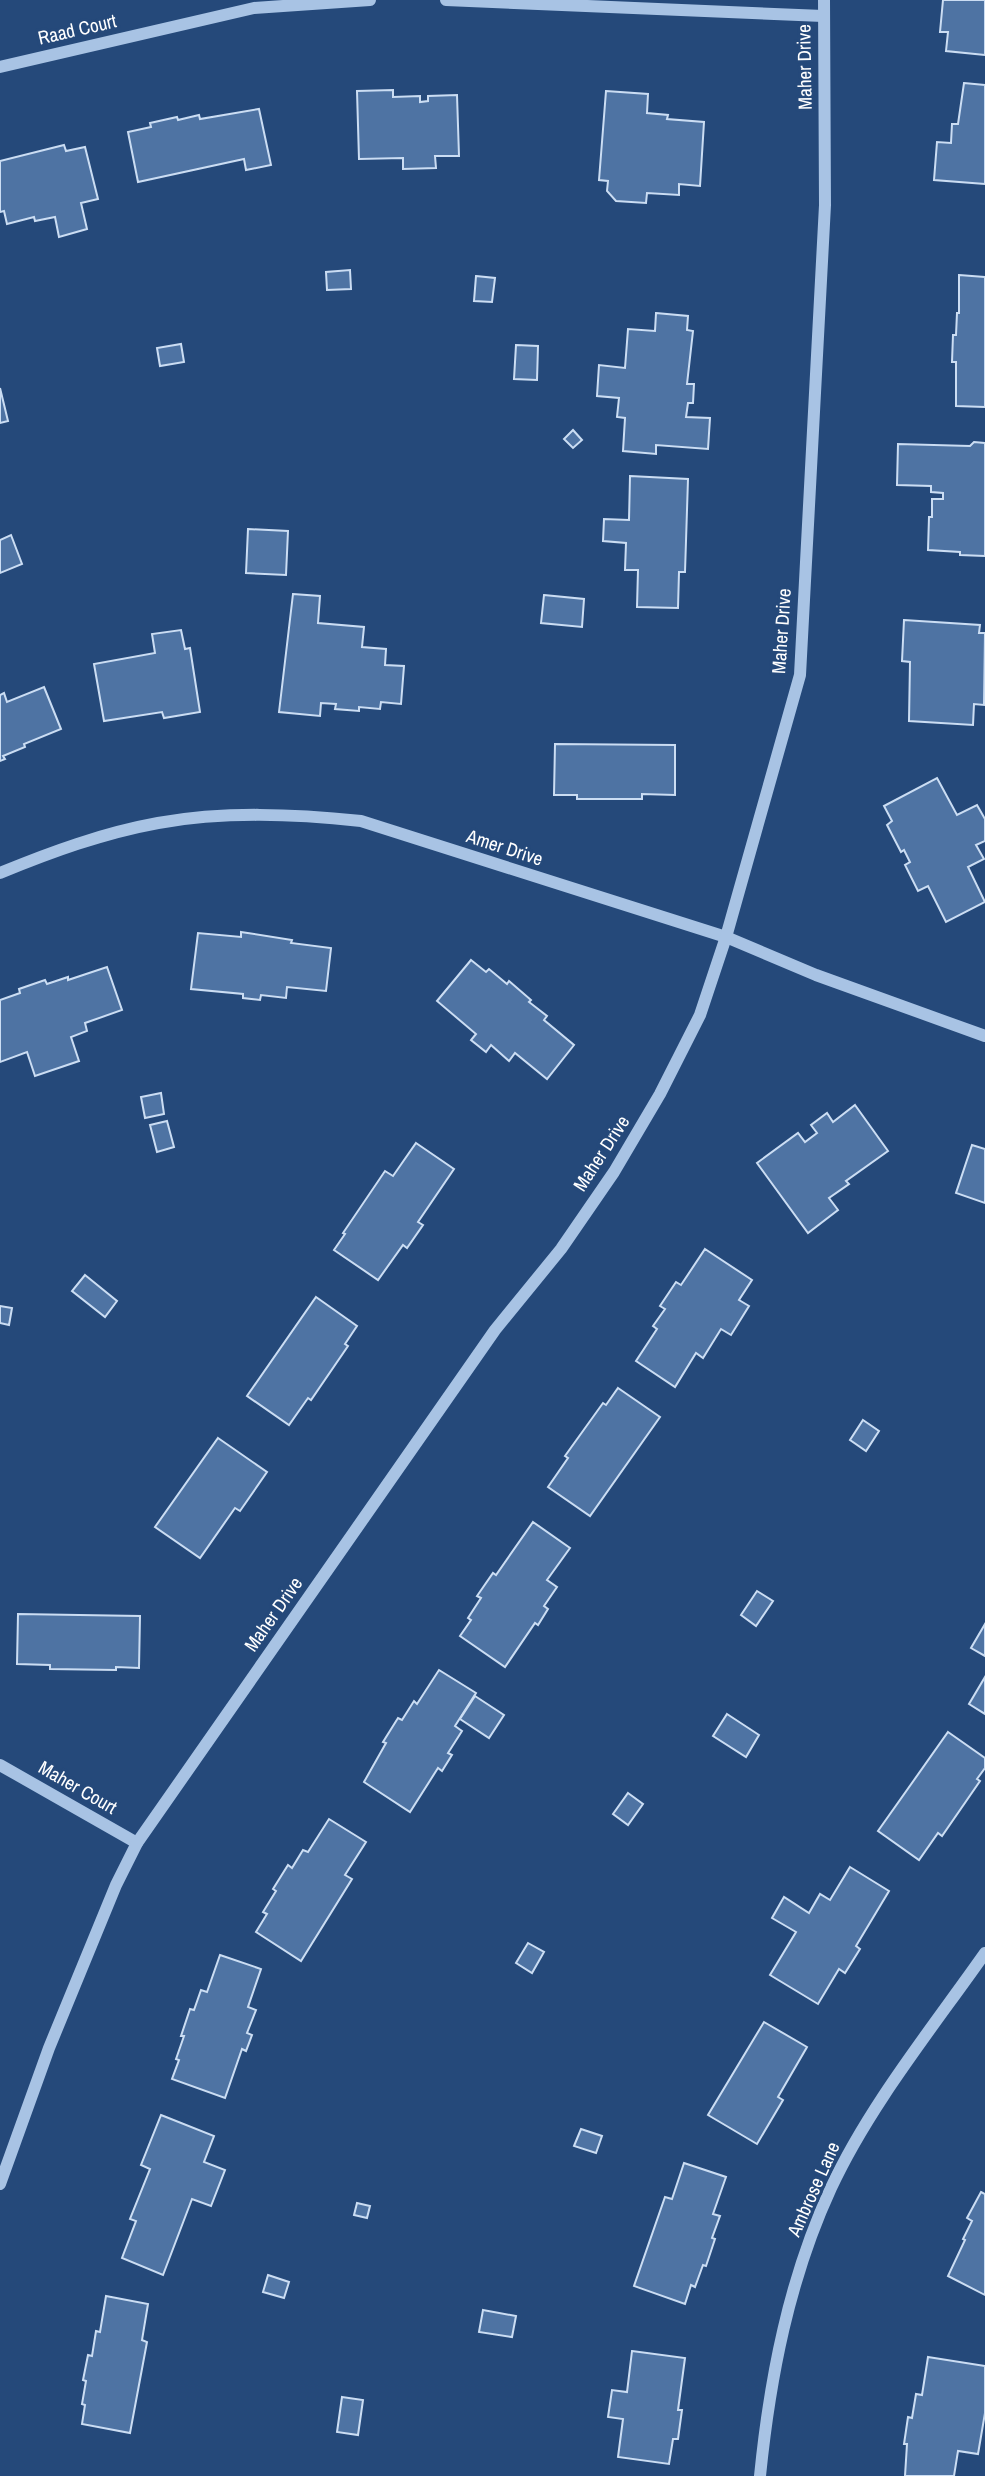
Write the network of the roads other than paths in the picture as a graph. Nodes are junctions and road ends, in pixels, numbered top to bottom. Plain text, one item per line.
1 (370, 0) edge
2 (446, 0) edge
3 (824, 0) edge
4 (823, 16) junction
5 (0, 67) edge
6 (0, 873) edge
7 (726, 937) junction
8 (985, 1036) edge
9 (0, 1765) edge
10 (138, 1843) junction
11 (985, 1953) edge
12 (0, 2185) edge
13 (760, 2476) edge

1 - 5 street, Raad Court
2 - 4 street
3 - 4 street, Maher Drive
4 - 7 street, Maher Drive
6 - 7 street, Amer Drive
7 - 8 street, Amer Drive
7 - 10 street, Maher Drive
9 - 10 street, Maher Court
10 - 12 street, Maher Drive
11 - 13 street, Ambrose Lane

